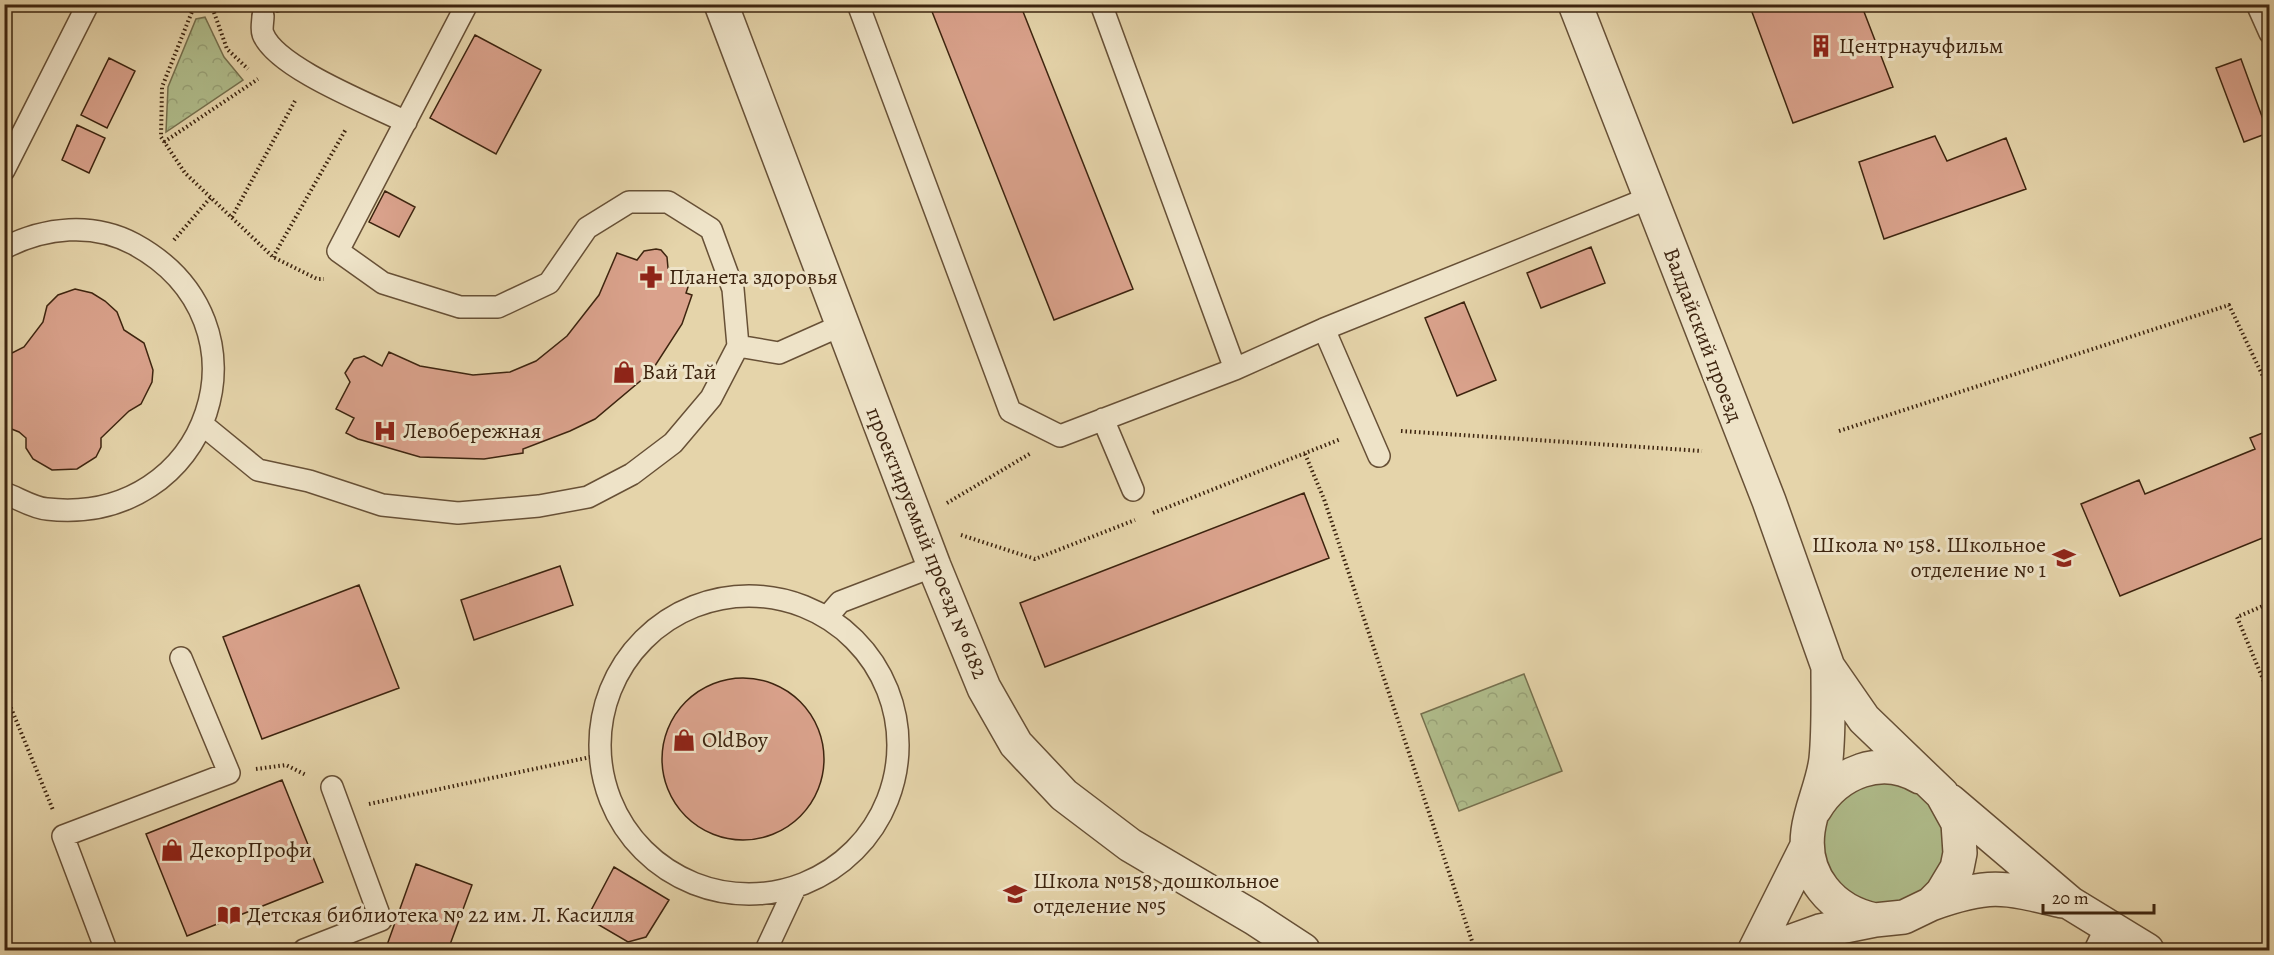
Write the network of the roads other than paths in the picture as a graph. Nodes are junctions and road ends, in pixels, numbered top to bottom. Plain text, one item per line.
1 (88, 4) edge
2 (467, 4) edge
3 (722, 4) edge
4 (858, 4) edge
5 (1101, 4) edge
6 (1575, 4) edge
7 (2258, 4) edge
8 (263, 16) dead end
9 (2270, 33) edge
10 (406, 122) junction
11 (4, 170) edge
12 (1649, 198) junction
13 (5, 244) edge
14 (842, 325) junction
15 (1324, 329) junction
16 (738, 346) junction
17 (1235, 369) junction
18 (1103, 418) junction
19 (203, 425) junction
20 (1379, 456) dead end
21 (1133, 490) dead end
22 (4, 493) edge
23 (934, 566) junction
24 (828, 616) junction
25 (181, 658) dead end
26 (1828, 667) junction
27 (332, 788) road end
28 (1936, 788) junction
29 (1813, 812) junction
30 (1807, 846) junction
31 (795, 888) junction
32 (2070, 903) junction
33 (1931, 904) junction
34 (1875, 920) junction
35 (2101, 938) edge
36 (106, 951) edge
37 (304, 951) edge
38 (766, 951) edge
39 (1303, 951) edge
40 (1755, 951) edge
41 (1767, 951) edge
42 (2147, 951) edge

1 - 11 lane
2 - 10 lane
3 - 14 street, проектируемый проезд № 6182
4 - 18 lane
5 - 17 lane
6 - 12 street, Валдайский проезд
7 - 9 lane
8 - 10 lane
10 - 16 lane
12 - 15 lane
12 - 26 street, Валдайский проезд
13 - 19 lane
14 - 16 lane
14 - 23 street, проектируемый проезд № 6182
15 - 17 lane
15 - 20 lane
16 - 19 lane
17 - 18 lane
18 - 21 lane
19 - 22 lane
23 - 24 lane
23 - 39 street, проектируемый проезд № 6182
24 - 31 lane
24 - 31 lane
25 - 36 lane
26 - 28 street, Валдайский проезд
26 - 29 street, Валдайский проезд
27 - 37 lane
28 - 29 street, Валдайский проезд
28 - 32 street
28 - 33 street, Валдайский проезд
29 - 30 street, Валдайский проезд
30 - 34 street, Валдайский проезд
30 - 40 street, Валдайский проезд
31 - 38 lane
32 - 33 street
32 - 35 street
33 - 34 street, Валдайский проезд
34 - 41 street, Валдайский проезд
35 - 42 street

